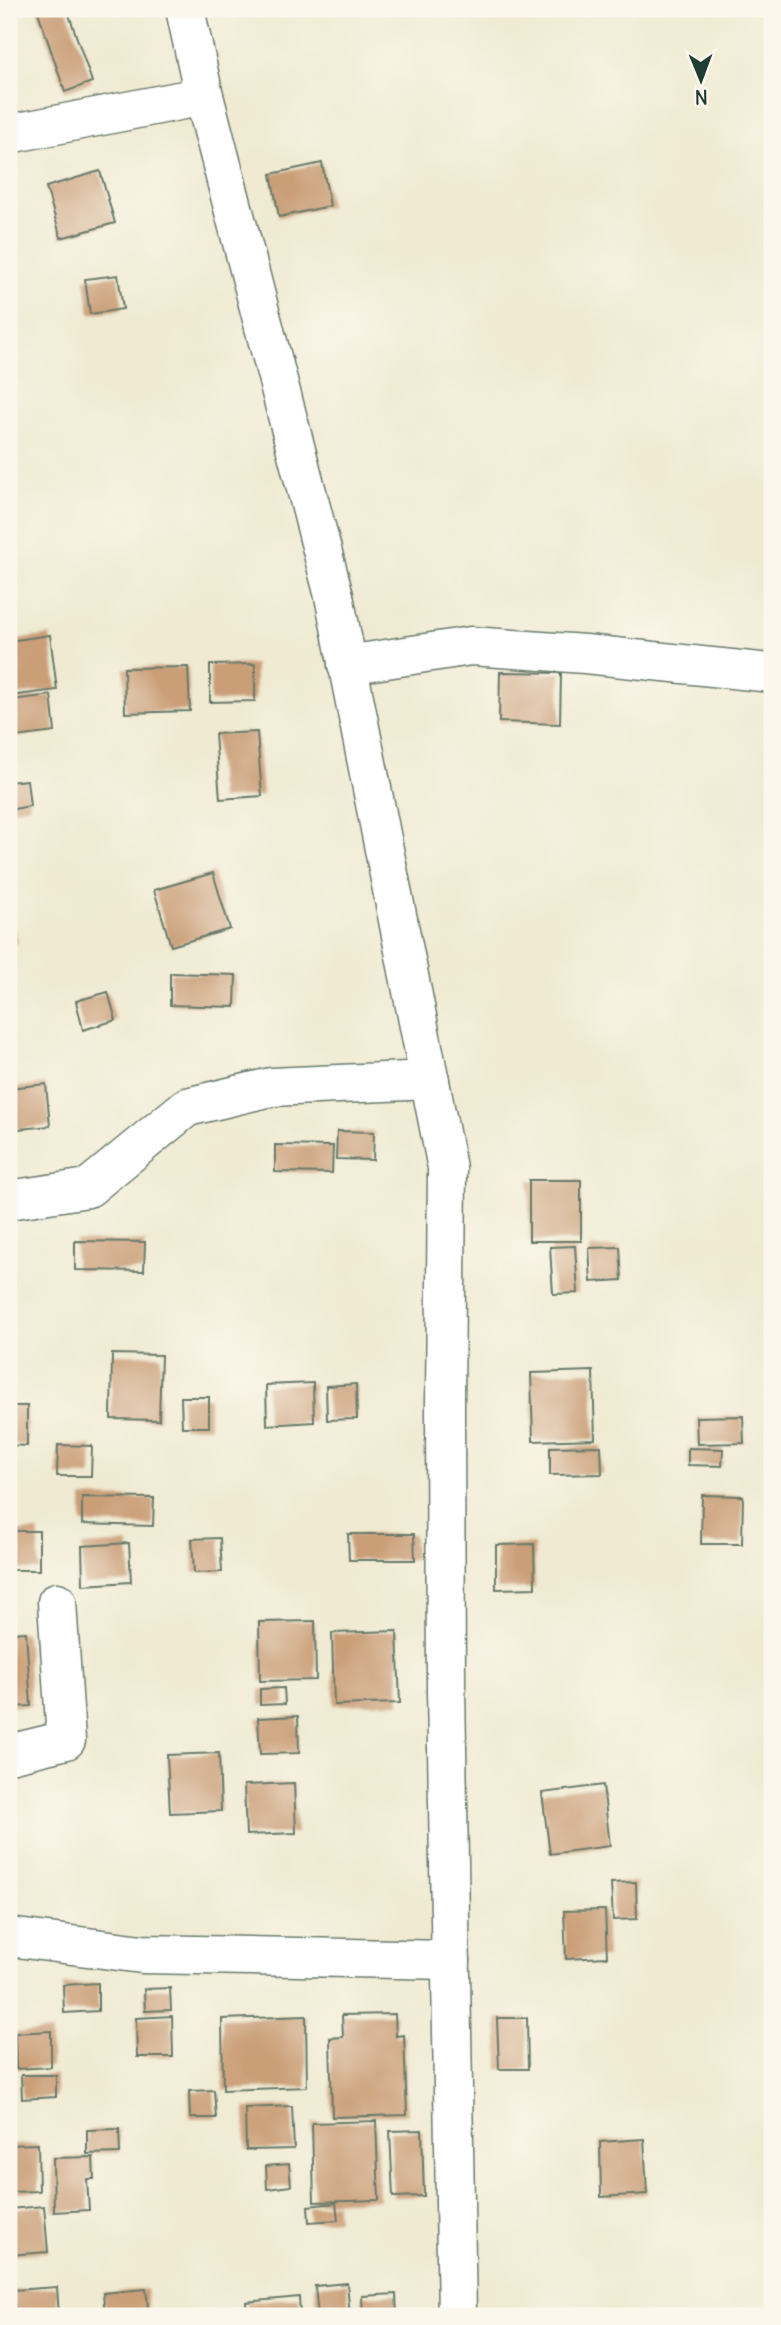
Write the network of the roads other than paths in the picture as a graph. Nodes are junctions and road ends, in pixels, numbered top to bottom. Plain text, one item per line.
1 (185, 9) edge
2 (204, 96) junction
3 (9, 134) edge
4 (347, 665) junction
5 (772, 673) edge
6 (430, 1080) junction
7 (9, 1200) edge
8 (57, 1602) dead end
9 (9, 1755) edge
10 (9, 1937) edge
11 (451, 1960) junction
12 (457, 2316) edge

1 - 2 street
2 - 3 street
2 - 4 street
4 - 5 street
4 - 6 street
6 - 7 street
6 - 11 street
8 - 9 street
10 - 11 street
11 - 12 street

